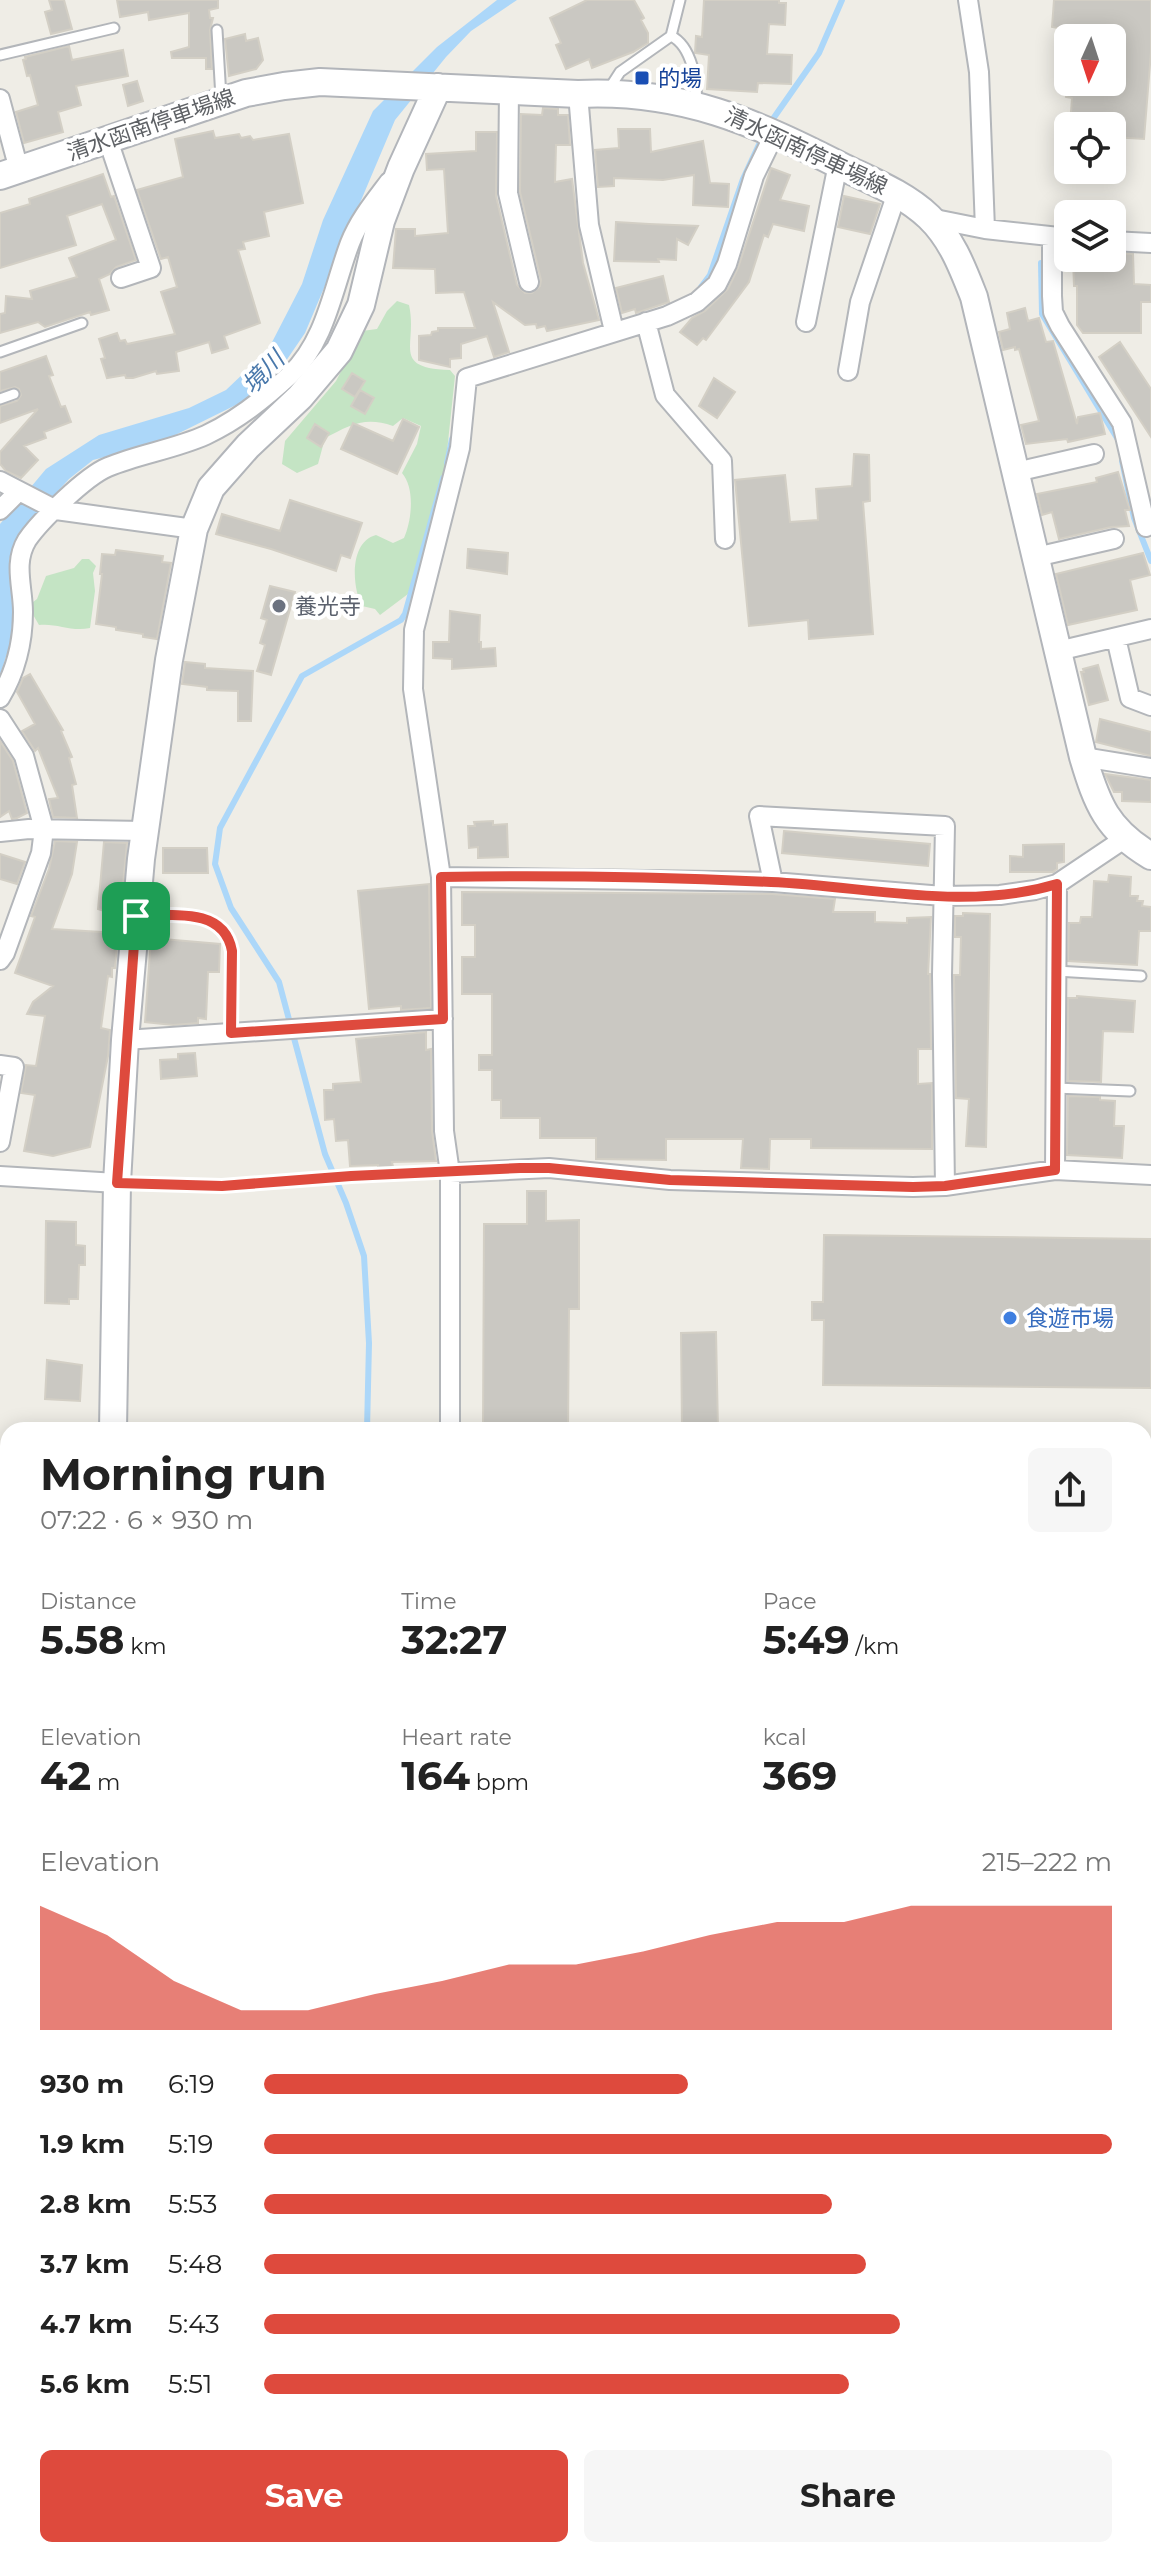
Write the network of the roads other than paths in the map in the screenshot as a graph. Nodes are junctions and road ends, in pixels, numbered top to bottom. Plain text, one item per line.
1 (680, 0) edge
2 (968, 0) edge
3 (114, 28) dead end
4 (217, 30) dead end
5 (671, 36) junction
6 (0, 55) edge
7 (434, 87) junction
8 (509, 89) junction
9 (607, 93) junction
10 (578, 94) junction
11 (0, 99) edge
12 (221, 101) junction
13 (696, 105) junction
14 (775, 133) junction
15 (108, 140) junction
16 (838, 164) junction
17 (401, 168) junction
18 (9, 173) edge
19 (897, 193) junction
20 (930, 218) junction
21 (985, 229) junction
22 (1054, 237) edge
23 (1126, 242) edge
24 (1151, 243) edge
25 (1057, 272) edge
26 (121, 278) dead end
27 (529, 282) dead end
28 (646, 322) junction
29 (806, 322) dead end
30 (82, 323) dead end
31 (614, 331) junction
32 (0, 352) edge
33 (848, 371) dead end
34 (14, 394) dead end
35 (0, 399) edge
36 (1094, 454) dead end
37 (1016, 472) junction
38 (0, 481) edge
39 (18, 492) junction
40 (0, 510) edge
41 (56, 510) junction
42 (1146, 527) dead end
43 (194, 529) junction
44 (725, 539) dead end
45 (1114, 539) dead end
46 (1036, 557) junction
47 (1151, 629) edge
48 (1116, 638) junction
49 (1058, 651) junction
50 (0, 698) edge
51 (1151, 706) edge
52 (0, 719) edge
53 (1083, 757) junction
54 (1151, 768) edge
55 (44, 829) junction
56 (144, 831) junction
57 (0, 832) edge
58 (1124, 839) junction
59 (1151, 856) edge
60 (441, 877) junction
61 (773, 882) junction
62 (1057, 884) junction
63 (943, 896) junction
64 (136, 916) junction
65 (0, 960) edge
66 (1056, 971) junction
67 (1141, 976) dead end
68 (443, 1019) junction
69 (231, 1033) junction
70 (125, 1040) junction
71 (0, 1065) edge
72 (1055, 1088) junction
73 (1130, 1091) dead end
74 (0, 1142) edge
75 (1055, 1170) junction
76 (450, 1173) junction
77 (1151, 1175) edge
78 (0, 1176) edge
79 (117, 1183) junction
80 (945, 1186) junction
81 (113, 1422) edge
82 (450, 1422) edge

1 - 5 lane
2 - 21 street
3 - 6 lane
4 - 12 lane
5 - 9 lane
5 - 13 lane
7 - 8 main road, 清水函南停車場線
7 - 12 main road, 清水函南停車場線
7 - 17 main road
8 - 10 main road, 清水函南停車場線
8 - 27 street
9 - 10 main road, 清水函南停車場線
9 - 13 main road, 清水函南停車場線
10 - 31 street
11 - 18 street
12 - 15 main road, 清水函南停車場線
13 - 14 main road, 清水函南停車場線
14 - 16 main road, 清水函南停車場線
14 - 28 street
15 - 18 main road, 清水函南停車場線
15 - 26 street
16 - 19 main road, 清水函南停車場線
16 - 29 street
17 - 41 street
17 - 43 main road
19 - 20 main road, 清水函南停車場線
19 - 33 street
20 - 21 street
20 - 37 main road, 清水函南停車場線
21 - 22 street
23 - 24 street
25 - 42 street
28 - 31 street
28 - 44 street
30 - 32 lane
31 - 60 street
34 - 35 lane
36 - 37 street
37 - 46 main road, 清水函南停車場線
38 - 39 street
39 - 40 street
39 - 41 street
41 - 43 street
41 - 50 street
43 - 56 main road
45 - 46 street
46 - 49 main road, 清水函南停車場線
47 - 48 street
48 - 49 street
48 - 51 street
49 - 53 main road, 清水函南停車場線
52 - 55 street
53 - 54 street
53 - 58 main road, 清水函南停車場線
55 - 56 street
55 - 57 street
55 - 65 street
56 - 64 main road
58 - 59 main road, 清水函南停車場線
58 - 62 street
60 - 61 street
60 - 68 street
61 - 63 street
61 - 63 street
62 - 63 street
62 - 66 street
63 - 80 street
64 - 69 lane
64 - 70 main road
66 - 67 lane
66 - 72 street
68 - 69 street
68 - 76 street
69 - 70 street
70 - 79 main road
71 - 74 street
72 - 73 lane
72 - 75 street
75 - 77 street
75 - 80 street
76 - 80 street
76 - 82 street
78 - 79 street
79 - 81 main road

